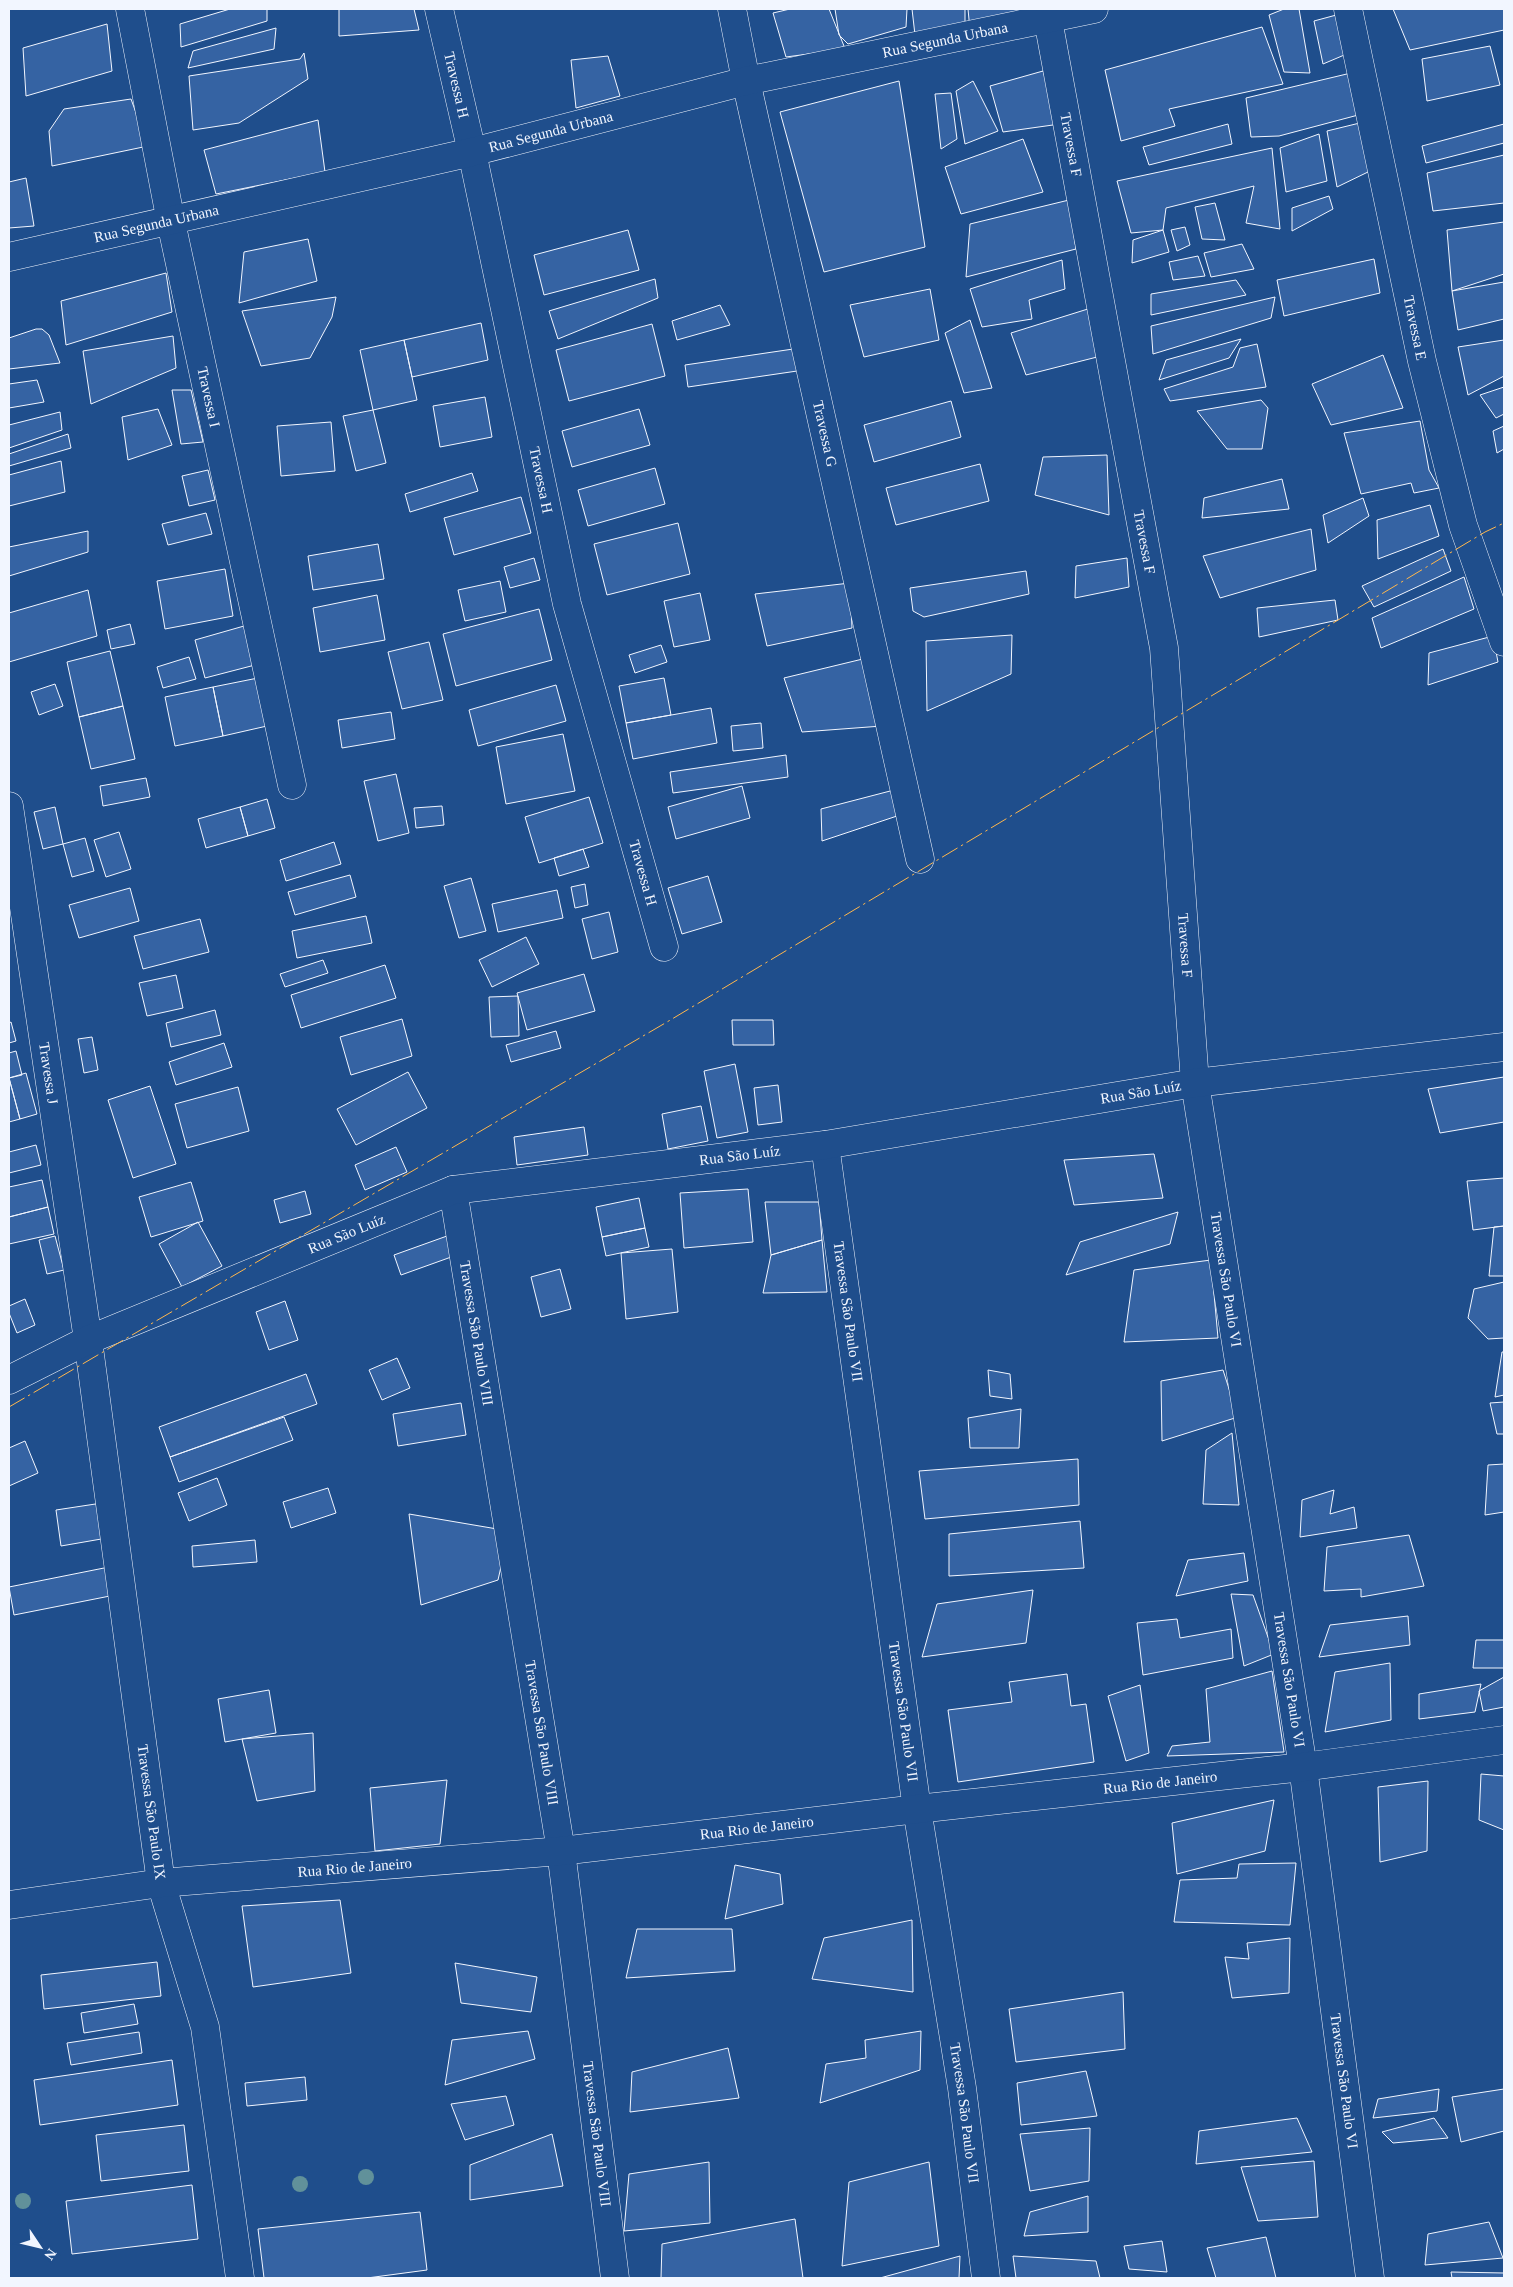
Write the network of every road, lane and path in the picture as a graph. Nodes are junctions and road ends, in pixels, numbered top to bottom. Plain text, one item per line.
1 (130, 9) edge
2 (439, 9) edge
3 (732, 9) edge
4 (1094, 9) edge
5 (1348, 9) edge
6 (1047, 13) edge
7 (746, 81) junction
8 (472, 152) junction
9 (171, 222) junction
10 (9, 257) edge
11 (1504, 642) edge
12 (292, 785) dead end
13 (9, 806) edge
14 (920, 859) dead end
15 (664, 947) dead end
16 (1504, 1047) edge
17 (1195, 1083) junction
18 (825, 1145) junction
19 (453, 1190) junction
20 (88, 1340) junction
21 (9, 1380) edge
22 (1504, 1740) edge
23 (1303, 1767) junction
24 (917, 1809) junction
25 (561, 1852) junction
26 (161, 1883) junction
27 (9, 1904) edge
28 (240, 2278) edge
29 (615, 2278) edge
30 (986, 2278) edge
31 (1370, 2278) edge

1 - 9 street, Travessa I
2 - 8 street, Travessa H
3 - 7 street, Travessa G
4 - 6 street, Rua Segunda Urbana
5 - 11 street, Travessa E
6 - 7 street, Rua Segunda Urbana
6 - 17 street, Travessa F
7 - 8 street, Rua Segunda Urbana
7 - 14 street, Travessa G
8 - 9 street, Rua Segunda Urbana
8 - 15 street, Travessa H
9 - 10 street, Rua Segunda Urbana
9 - 12 street, Travessa I
13 - 20 street, Travessa J
16 - 17 street, Rua São Luíz
17 - 18 street, Rua São Luíz
17 - 23 street, Travessa São Paulo VI
18 - 19 street, Rua São Luíz
18 - 24 street, Travessa São Paulo VII
19 - 20 street, Rua São Luíz
19 - 25 street, Travessa São Paulo VIII
20 - 21 street, Rua São Luíz
20 - 26 street, Travessa São Paulo IX
22 - 23 street, Rua Rio de Janeiro
23 - 24 street, Rua Rio de Janeiro
23 - 31 street, Travessa São Paulo VI
24 - 25 street, Rua Rio de Janeiro
24 - 30 street, Travessa São Paulo VII
25 - 26 street, Rua Rio de Janeiro
25 - 29 street, Travessa São Paulo VIII
26 - 27 street, Rua Rio de Janeiro
26 - 28 street, Travessa São Paulo IX

